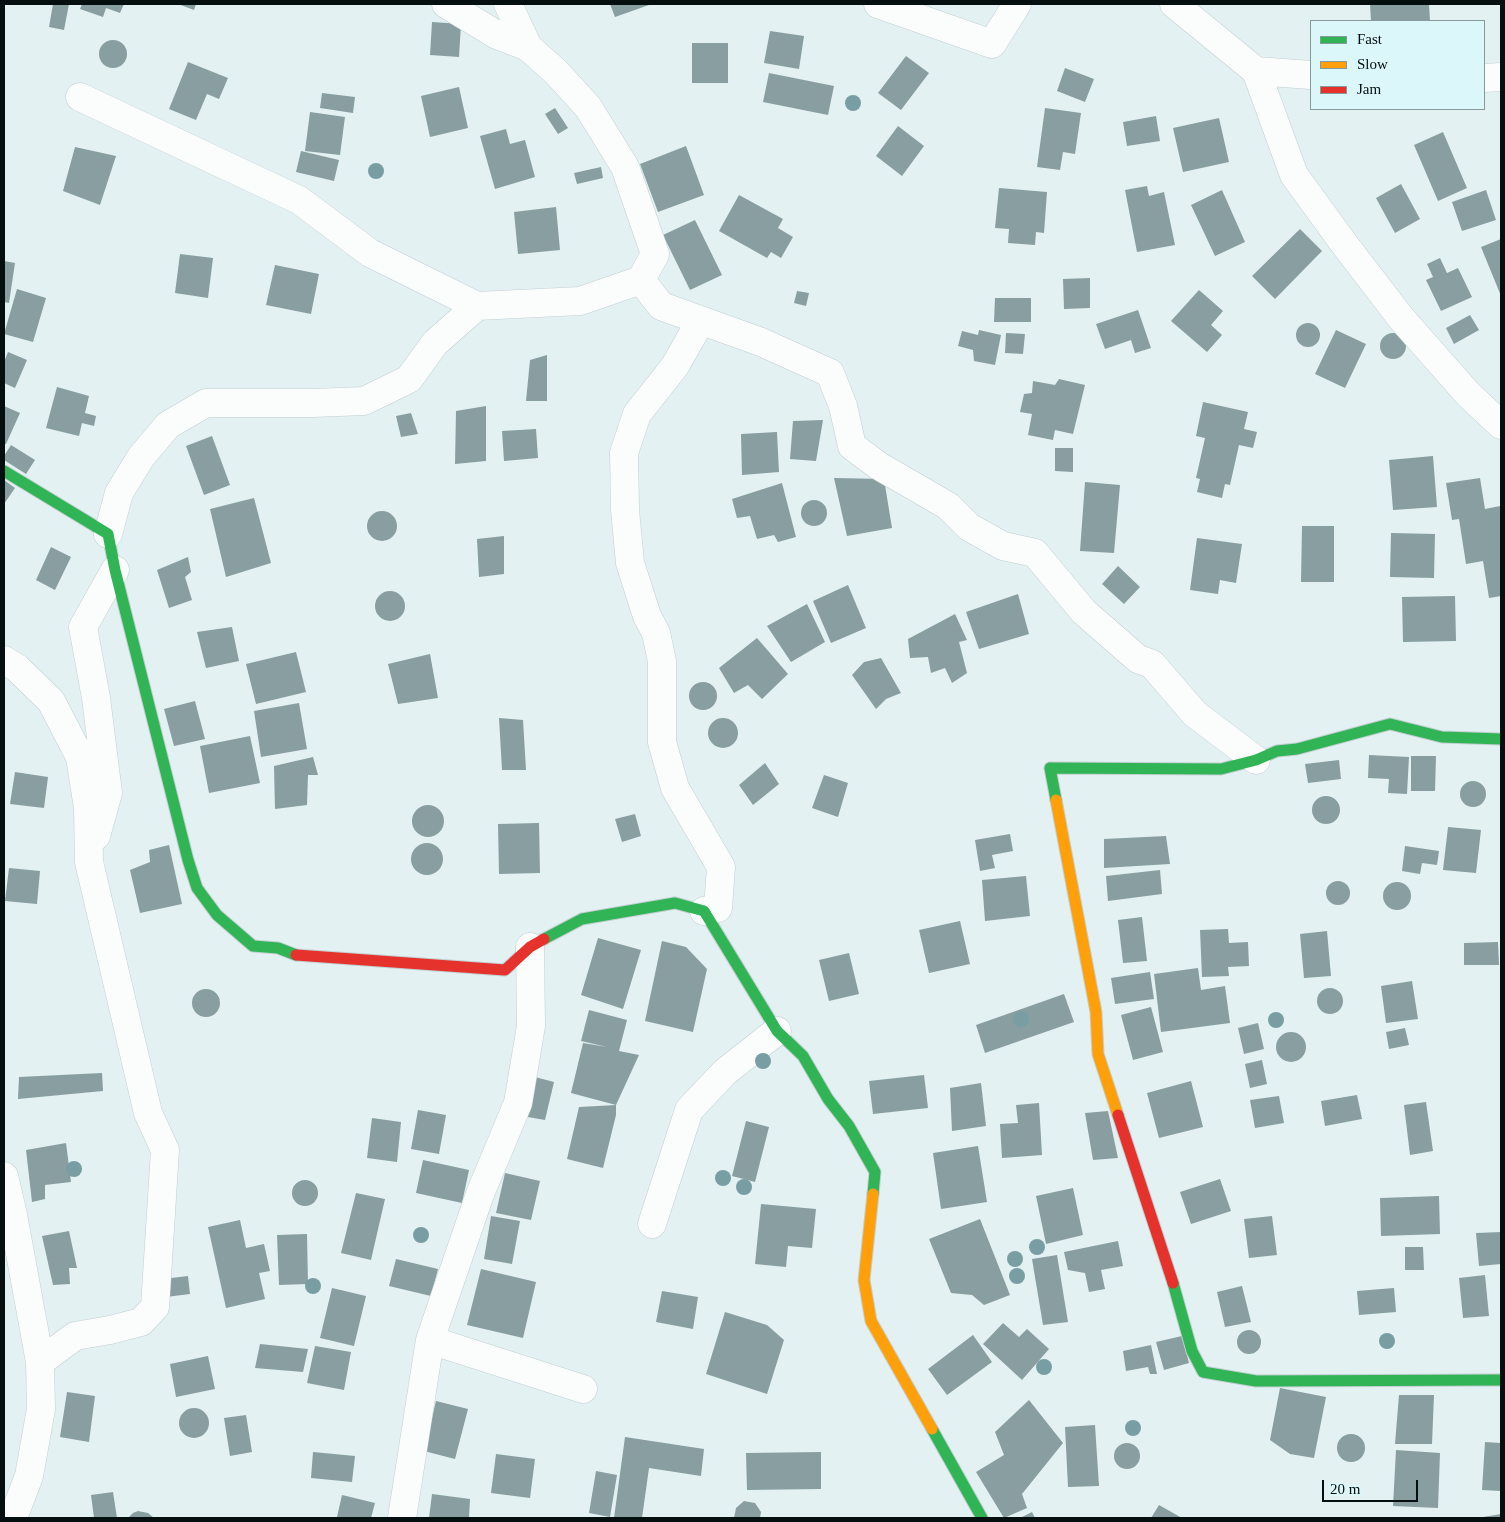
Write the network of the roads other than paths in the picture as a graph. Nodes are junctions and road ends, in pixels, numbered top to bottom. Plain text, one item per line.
1 (446, 4) edge
2 (508, 4) edge
3 (878, 4) edge
4 (1017, 4) edge
5 (1174, 4) edge
6 (528, 47) junction
7 (1256, 71) junction
8 (1310, 75) edge
9 (1501, 77) edge
10 (1485, 78) edge
11 (80, 97) dead end
12 (641, 280) junction
13 (477, 306) junction
14 (701, 320) junction
15 (1501, 425) edge
16 (4, 471) edge
17 (108, 534) junction
18 (115, 570) junction
19 (4, 660) edge
20 (1501, 740) edge
21 (1256, 760) junction
22 (89, 862) junction
23 (704, 911) junction
24 (530, 947) junction
25 (777, 1031) junction
26 (4, 1176) edge
27 (652, 1224) dead end
28 (430, 1340) junction
29 (40, 1362) junction
30 (1501, 1380) edge
31 (583, 1389) dead end
32 (13, 1518) edge
33 (402, 1518) edge
34 (982, 1518) edge

1 - 6 street
2 - 6 street
3 - 4 street
5 - 7 street
6 - 12 street
7 - 8 street
7 - 15 street
9 - 10 street
11 - 13 street
12 - 13 street
12 - 14 street
13 - 17 street
14 - 21 street
14 - 23 street
16 - 17 street
17 - 18 street
18 - 22 street
18 - 24 street
19 - 22 street
20 - 21 street
21 - 30 street
22 - 29 street
23 - 24 street
23 - 25 street
24 - 28 street
25 - 27 street
25 - 34 street
26 - 29 street
28 - 31 street
28 - 33 street
29 - 32 street

